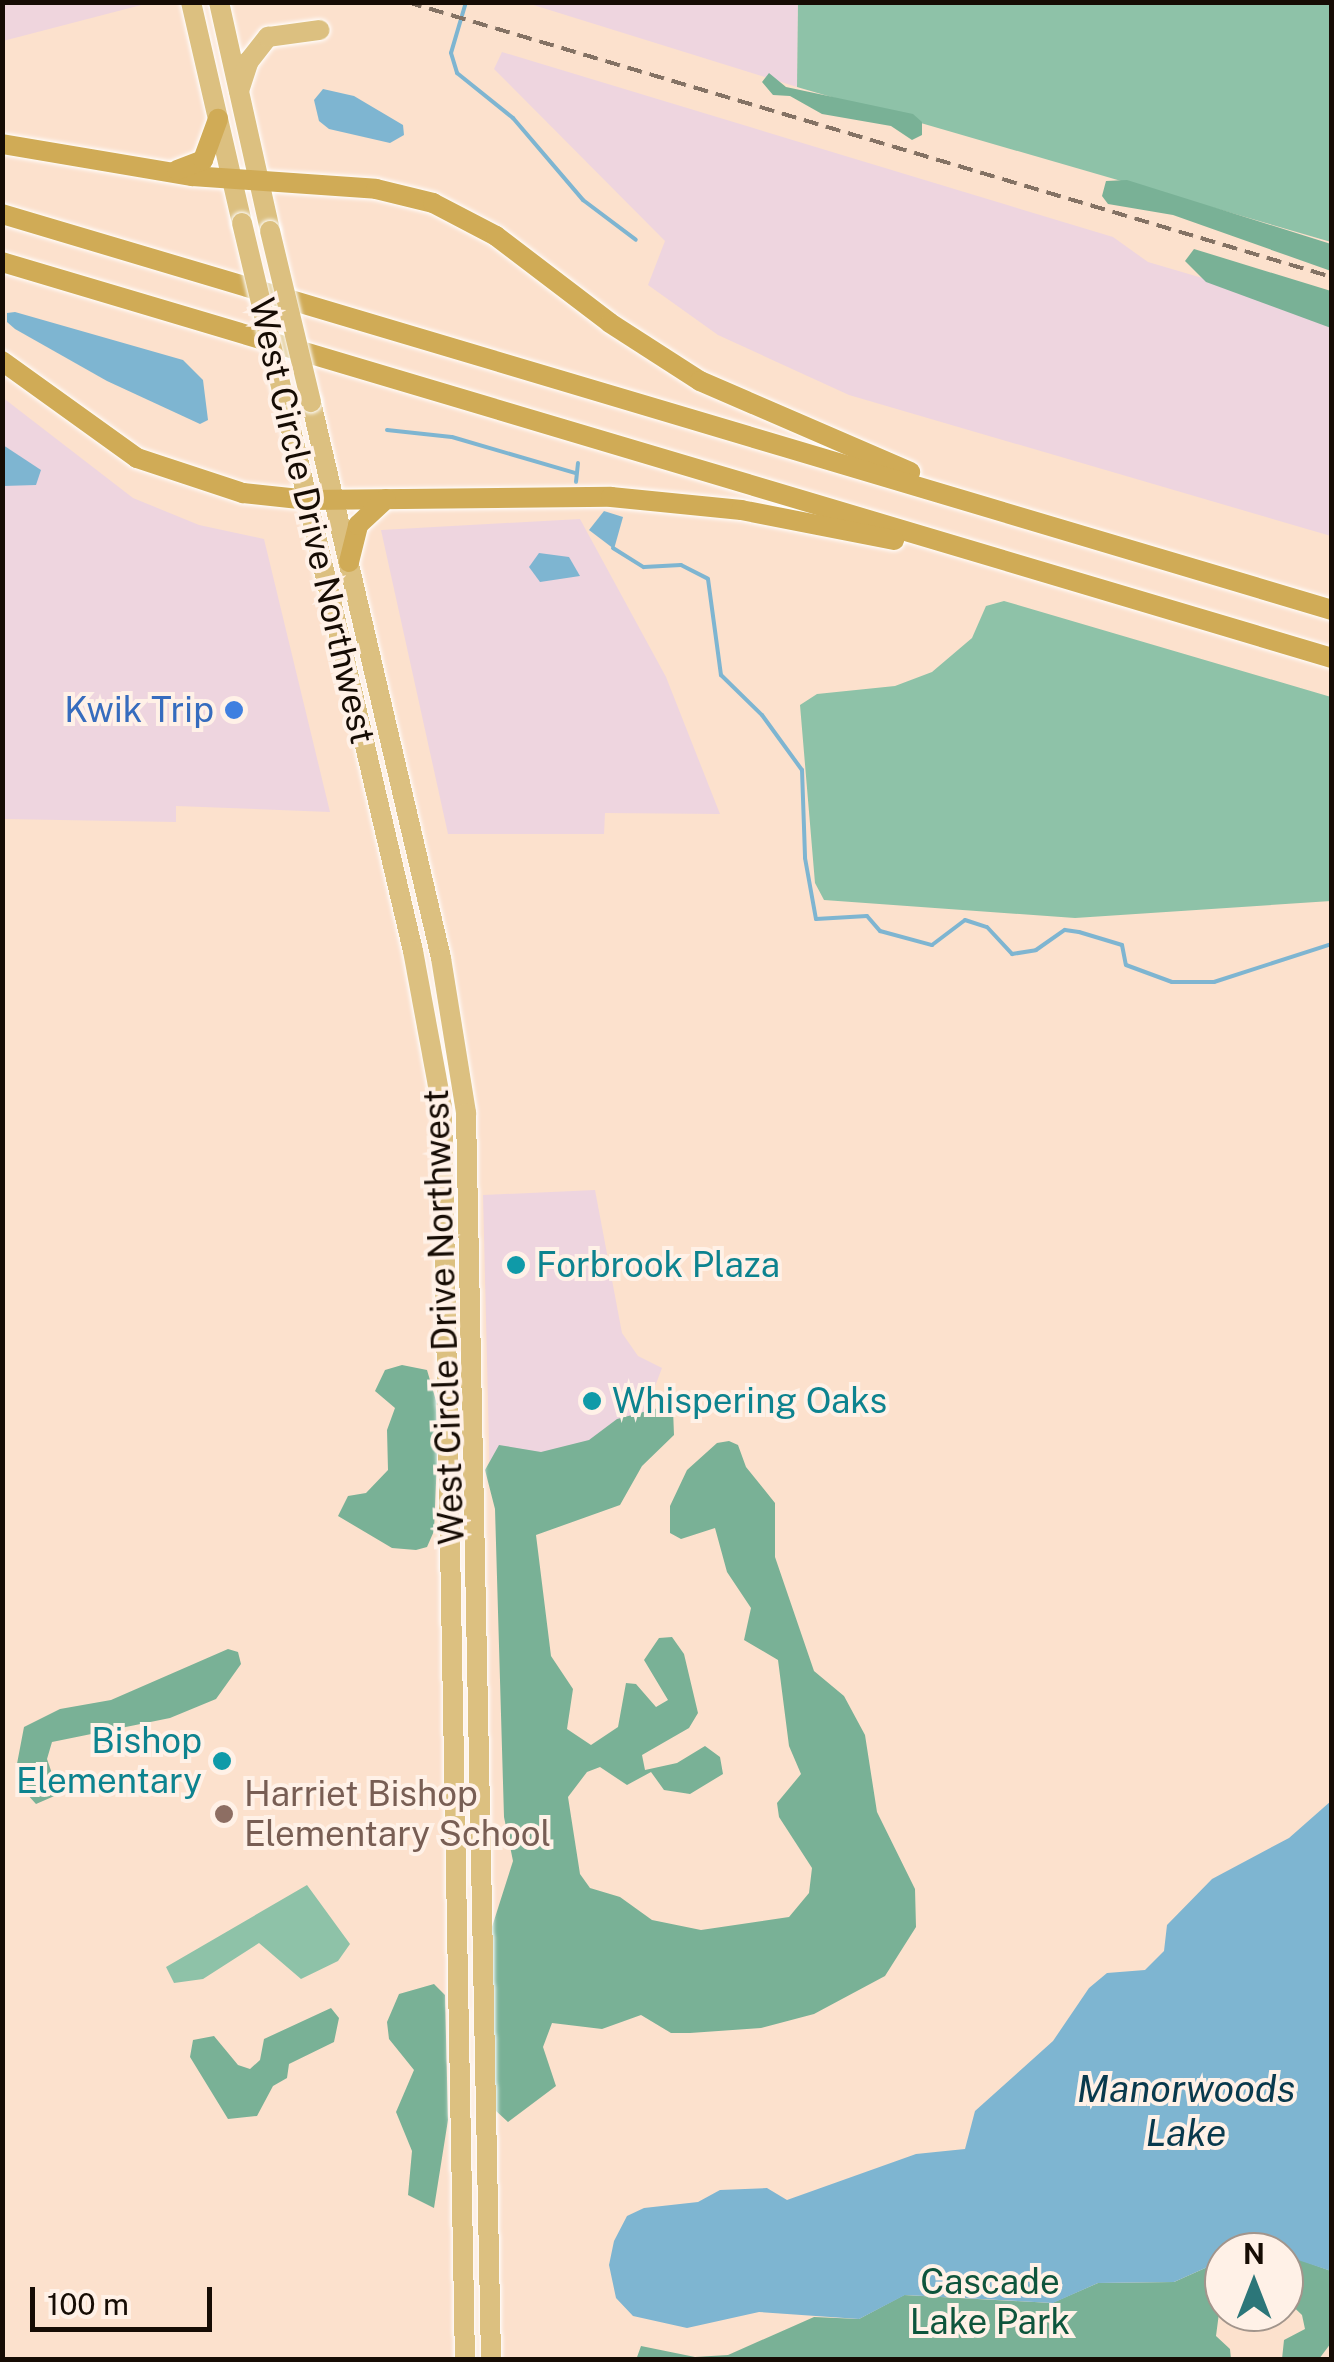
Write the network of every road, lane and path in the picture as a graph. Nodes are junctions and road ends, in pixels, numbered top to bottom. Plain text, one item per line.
1 (191, 2) edge
2 (219, 2) edge
3 (320, 30) dead end
4 (239, 93) junction
5 (218, 119) junction
6 (2, 144) edge
7 (165, 172) junction
8 (232, 180) junction
9 (260, 183) junction
10 (2, 214) edge
11 (2, 262) edge
12 (2, 361) edge
13 (390, 498) junction
14 (309, 500) junction
15 (335, 500) junction
16 (1042, 524) junction
17 (349, 562) junction
18 (1106, 590) junction
19 (1332, 610) edge
20 (1332, 658) edge
21 (465, 2360) edge
22 (491, 2360) edge

1 - 5 main road, West Circle Drive Northwest
2 - 4 main road, West Circle Drive Northwest
3 - 4 main road
4 - 9 main road, West Circle Drive Northwest
5 - 7 highway
5 - 8 main road, West Circle Drive Northwest
6 - 7 highway
7 - 8 highway
8 - 9 highway
8 - 14 main road, West Circle Drive Northwest, bridge
9 - 15 main road, West Circle Drive Northwest, bridge
9 - 16 highway
10 - 16 highway
11 - 18 highway
12 - 14 highway
13 - 15 highway
13 - 17 highway
13 - 18 highway
14 - 15 highway
14 - 21 main road, West Circle Drive Northwest
15 - 17 main road, West Circle Drive Northwest
16 - 19 highway
17 - 22 main road, West Circle Drive Northwest
18 - 20 highway

